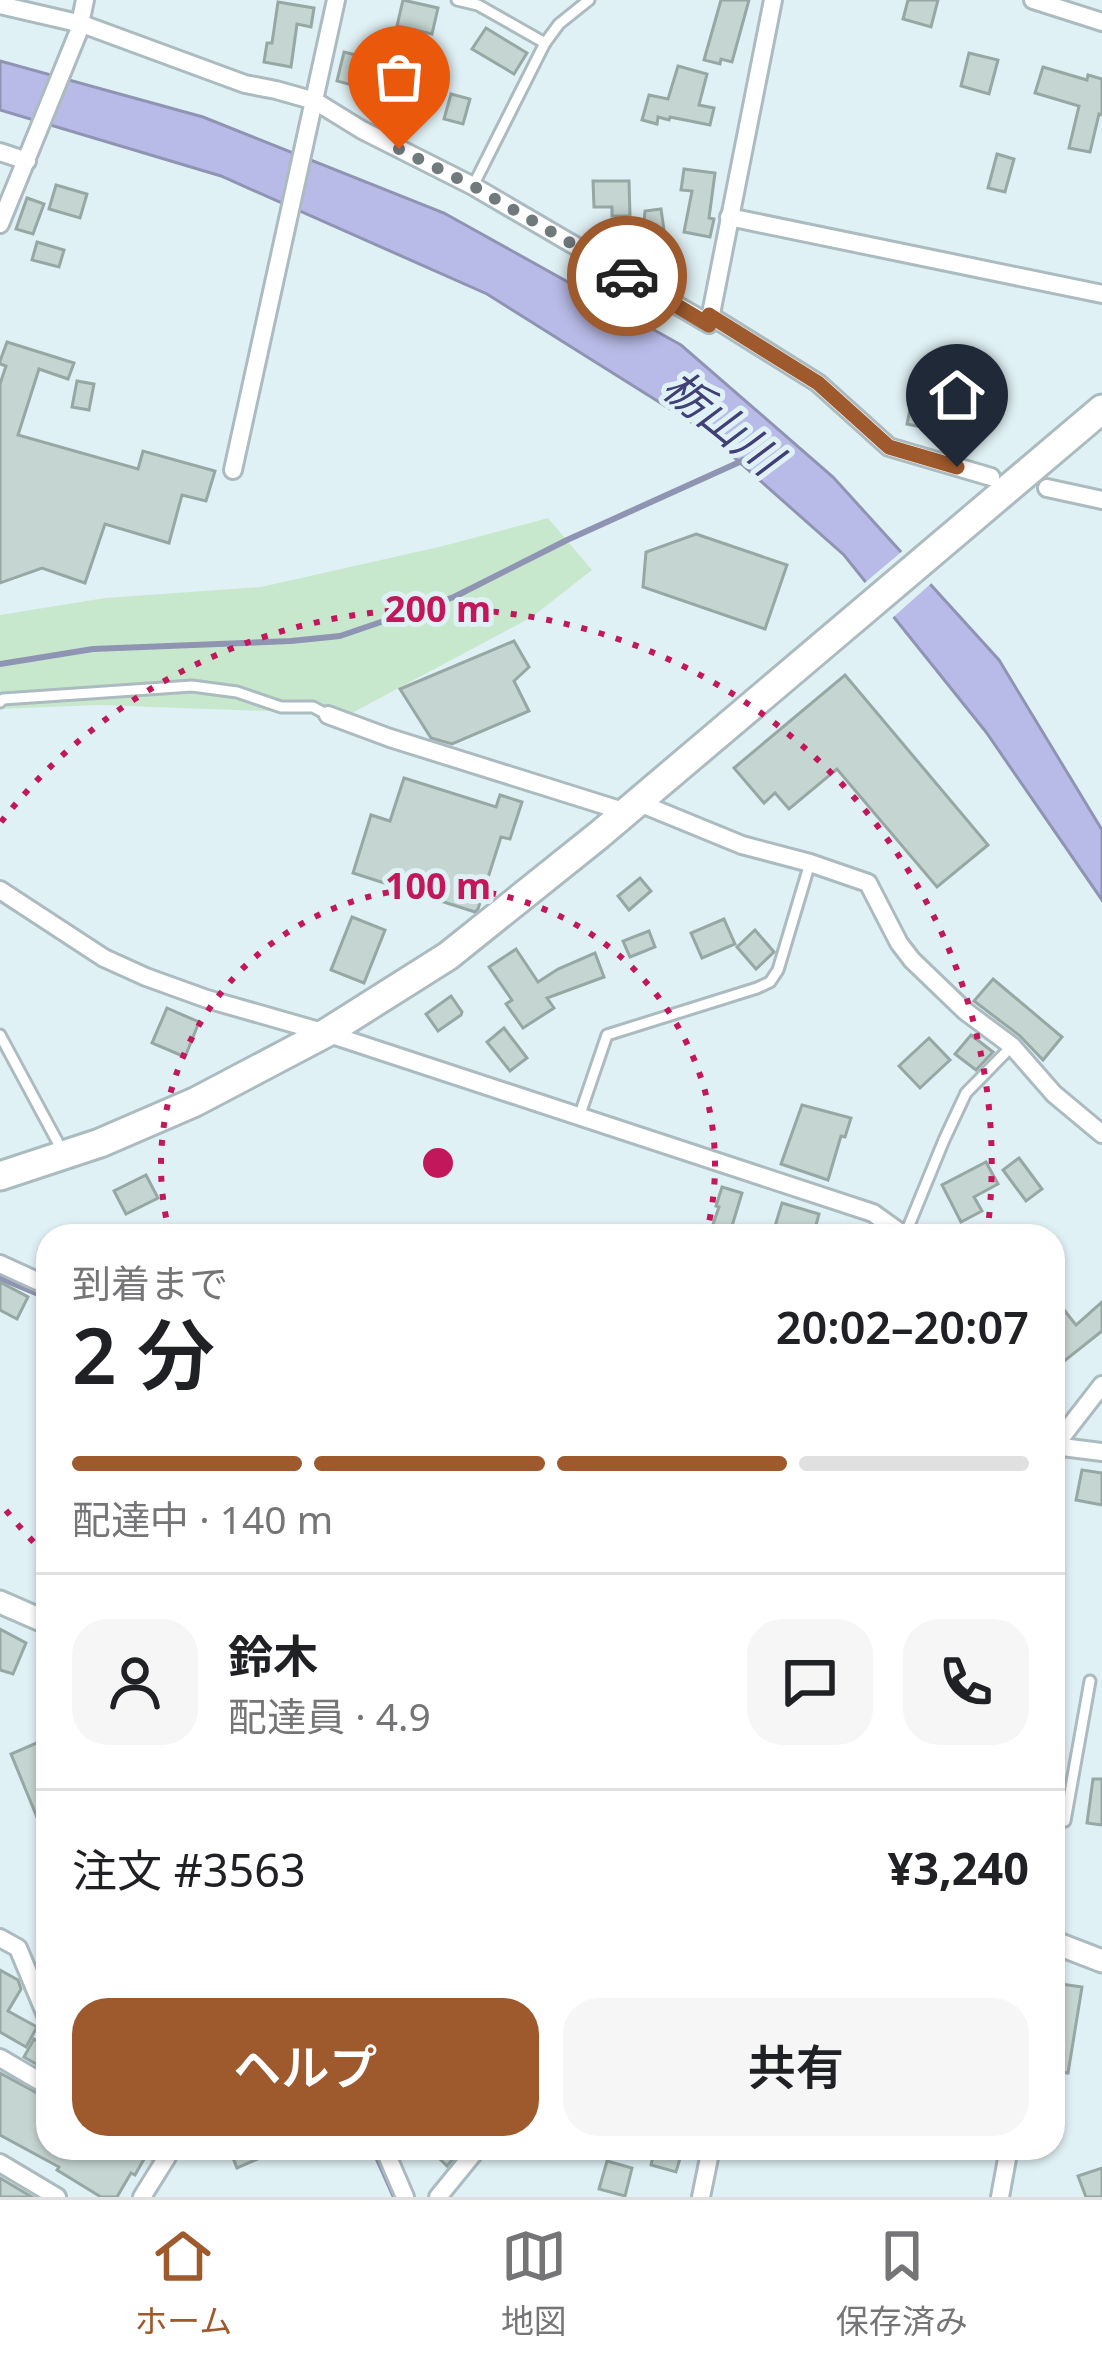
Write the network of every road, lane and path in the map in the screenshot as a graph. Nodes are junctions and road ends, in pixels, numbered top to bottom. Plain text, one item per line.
1 (86, 0) edge
2 (336, 0) edge
3 (457, 0) edge
4 (589, 0) edge
5 (773, 0) edge
6 (1033, 0) edge
7 (0, 5) edge
8 (1102, 22) edge
9 (80, 28) junction
10 (545, 44) junction
11 (313, 110) junction
12 (0, 152) edge
13 (29, 157) junction
14 (473, 186) junction
15 (729, 217) junction
16 (0, 224) edge
17 (1102, 294) edge
18 (709, 315) junction
19 (1102, 409) edge
20 (233, 470) dead end
21 (991, 477) dead end
22 (1047, 488) dead end
23 (1102, 500) edge
24 (0, 702) edge
25 (328, 715) joint
26 (632, 807) junction
27 (810, 863) junction
28 (0, 890) edge
29 (326, 1033) junction
30 (0, 1035) edge
31 (1012, 1046) junction
32 (579, 1117) junction
33 (1102, 1133) edge
34 (64, 1154) junction
35 (0, 1176) edge
36 (888, 1224) edge
37 (910, 1224) edge
38 (0, 1264) edge
39 (36, 1280) edge
40 (1102, 1385) edge
41 (1065, 1427) edge
42 (1065, 1440) edge
43 (1102, 1452) edge
44 (0, 1602) edge
45 (36, 1618) edge
46 (1090, 1682) dead end
47 (1065, 1821) dead end
48 (0, 1938) edge
49 (1065, 1947) edge
50 (1102, 1961) edge
51 (36, 1991) edge
52 (0, 2058) edge
53 (36, 2079) edge
54 (165, 2160) edge
55 (389, 2160) edge
56 (470, 2160) edge
57 (709, 2160) edge
58 (1007, 2160) edge
59 (0, 2163) edge
60 (447, 2196) edge
61 (56, 2197) edge
62 (142, 2197) edge
63 (405, 2197) edge
64 (701, 2197) edge
65 (1000, 2197) edge

1 - 9 street
2 - 11 street
3 - 10 lane
4 - 10 lane
5 - 15 street
6 - 8 street
7 - 9 street
9 - 11 street
9 - 13 street
10 - 14 lane
11 - 14 street
11 - 20 street
12 - 13 street
13 - 16 street
14 - 18 street
15 - 17 street
15 - 18 street
18 - 21 street
19 - 26 highway
22 - 23 street
24 - 25 lane
25 - 26 street
26 - 27 street
26 - 29 highway
27 - 31 street
27 - 32 lane
28 - 29 street
29 - 32 street
29 - 34 highway
30 - 34 lane
31 - 33 street
31 - 37 lane
32 - 36 street
34 - 35 highway
38 - 39 street
40 - 41 street
42 - 43 street
44 - 45 street
46 - 47 lane
48 - 51 street
49 - 50 street
52 - 53 street
54 - 62 street
55 - 63 street
56 - 60 street
57 - 64 street
58 - 65 street
59 - 61 street

